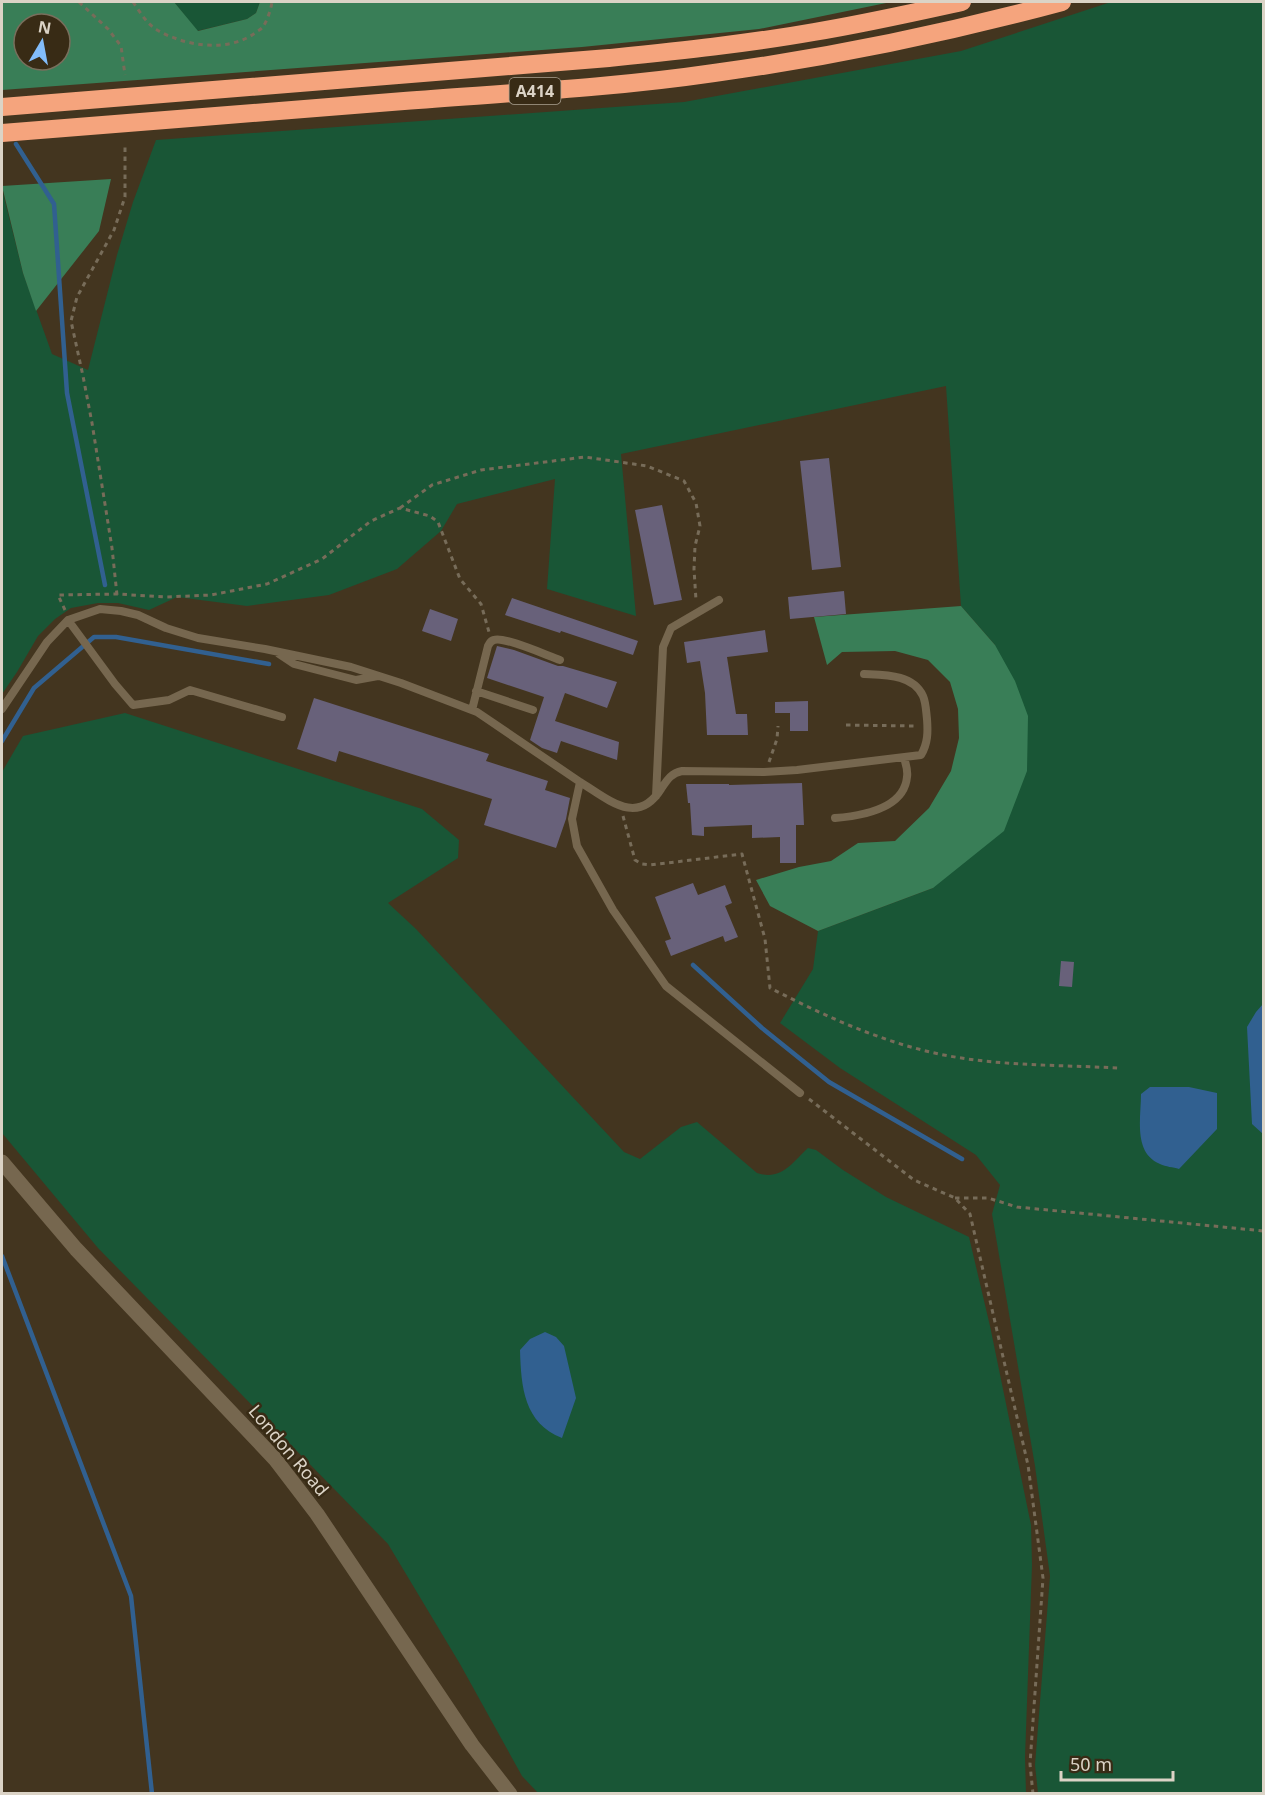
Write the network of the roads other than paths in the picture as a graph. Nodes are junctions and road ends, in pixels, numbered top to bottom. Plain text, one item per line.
1 (962, 2) edge
2 (1062, 2) edge
3 (2, 107) edge
4 (2, 133) edge
5 (719, 600) dead end
6 (68, 620) junction
7 (560, 660) dead end
8 (864, 674) dead end
9 (476, 691) junction
10 (2, 709) edge
11 (472, 710) junction
12 (533, 710) dead end
13 (282, 717) dead end
14 (904, 758) junction
15 (580, 782) junction
16 (656, 796) junction
17 (835, 818) dead end
18 (800, 1093) road end
19 (2, 1162) edge
20 (510, 1794) edge

1 - 3 highway, A414
2 - 4 highway, A414
5 - 16 lane
6 - 10 lane
6 - 11 lane
6 - 13 lane
7 - 9 lane
8 - 14 lane
9 - 11 lane
9 - 12 lane
11 - 15 lane
14 - 16 lane
14 - 17 lane
15 - 16 lane
15 - 18 lane
19 - 20 main road, London Road

